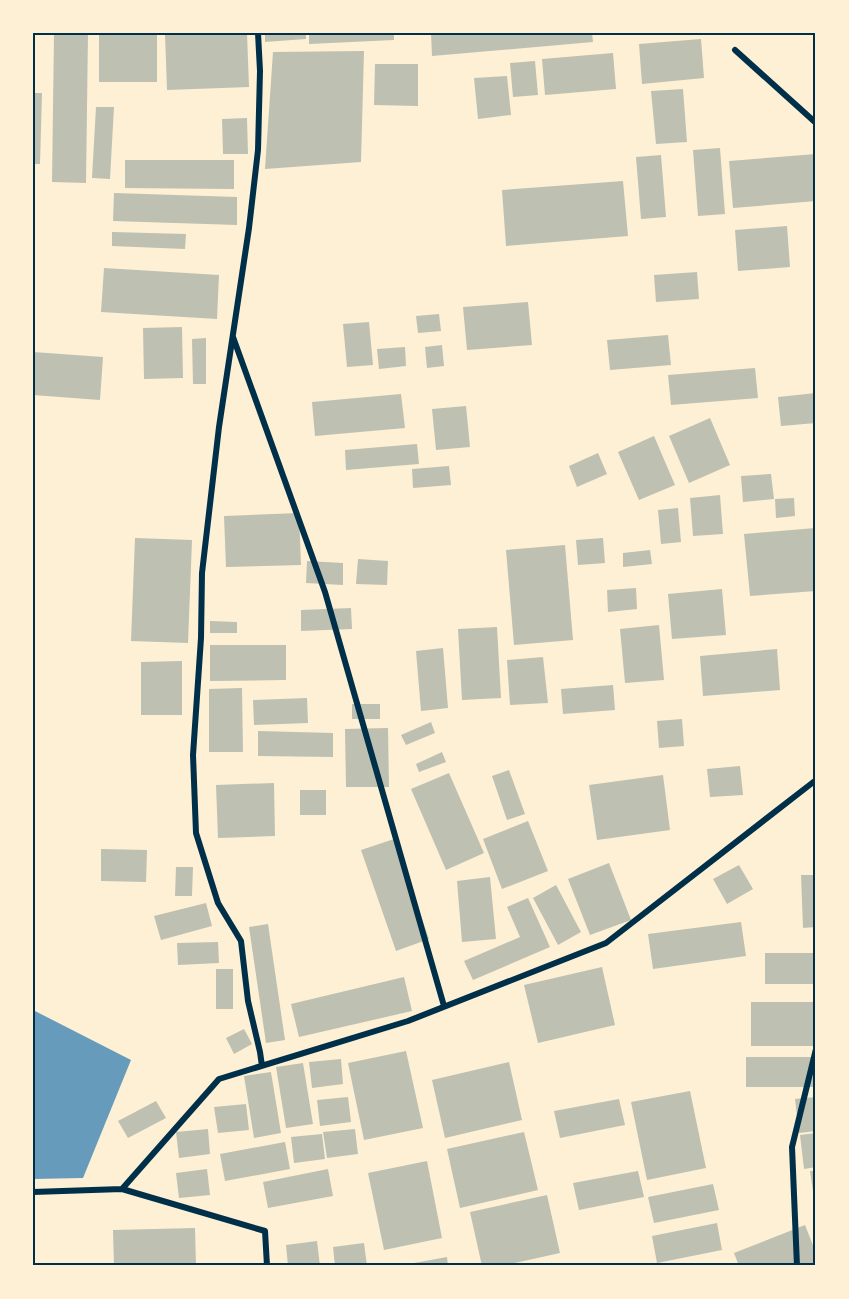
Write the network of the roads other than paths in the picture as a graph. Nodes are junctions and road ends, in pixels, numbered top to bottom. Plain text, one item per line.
1 (258, 33) edge
2 (735, 50) dead end
3 (816, 123) edge
4 (233, 337) junction
5 (816, 780) edge
6 (444, 1006) junction
7 (816, 1048) edge
8 (262, 1066) junction
9 (122, 1189) junction
10 (33, 1192) edge
11 (267, 1266) edge
12 (797, 1266) edge

1 - 4 street
2 - 3 street
4 - 6 street
4 - 8 street
5 - 6 street
6 - 8 street
7 - 12 street
8 - 9 street
9 - 10 street
9 - 11 street

